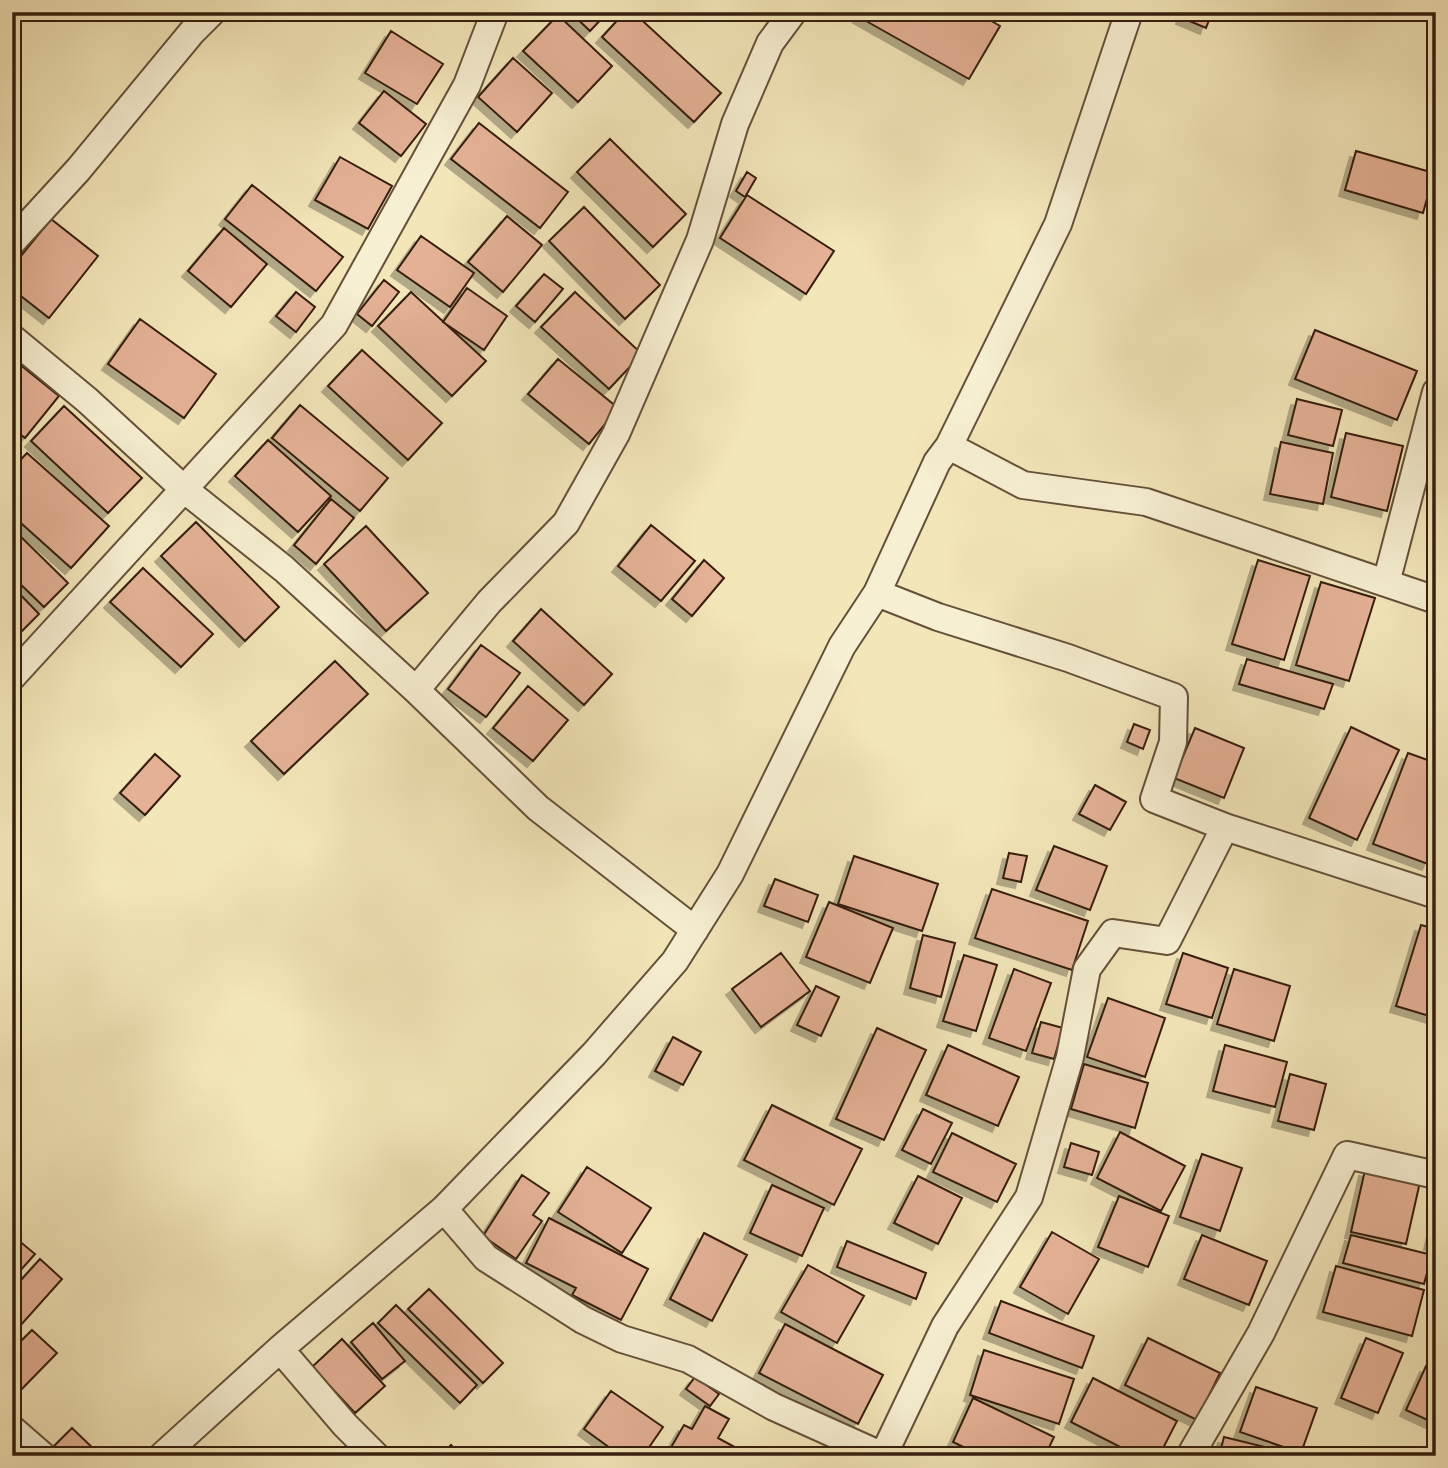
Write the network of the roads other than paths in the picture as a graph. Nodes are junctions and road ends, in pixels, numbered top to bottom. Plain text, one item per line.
1 (212, 12) edge
2 (495, 12) edge
3 (793, 12) edge
4 (1129, 12) edge
5 (12, 242) edge
6 (12, 338) edge
7 (1436, 391) edge
8 (949, 446) junction
9 (185, 490) junction
10 (1386, 583) junction
11 (877, 593) junction
12 (1436, 600) edge
13 (12, 677) edge
14 (416, 690) junction
15 (1225, 827) junction
16 (1436, 895) edge
17 (695, 930) junction
18 (1436, 1175) edge
19 (444, 1209) junction
20 (280, 1349) junction
21 (12, 1429) edge
22 (43, 1456) edge
23 (162, 1456) edge
24 (376, 1456) edge
25 (883, 1456) edge
26 (1190, 1456) edge

1 - 5 street
2 - 9 street
3 - 14 street
4 - 8 street
6 - 9 street
7 - 10 street
8 - 10 street
8 - 11 street
9 - 13 street
9 - 14 street
10 - 12 street
11 - 15 street
11 - 17 street
14 - 17 street
15 - 16 street
15 - 25 street
17 - 19 street
18 - 26 street
19 - 20 street
19 - 25 street
20 - 23 street
20 - 24 street
21 - 22 street

